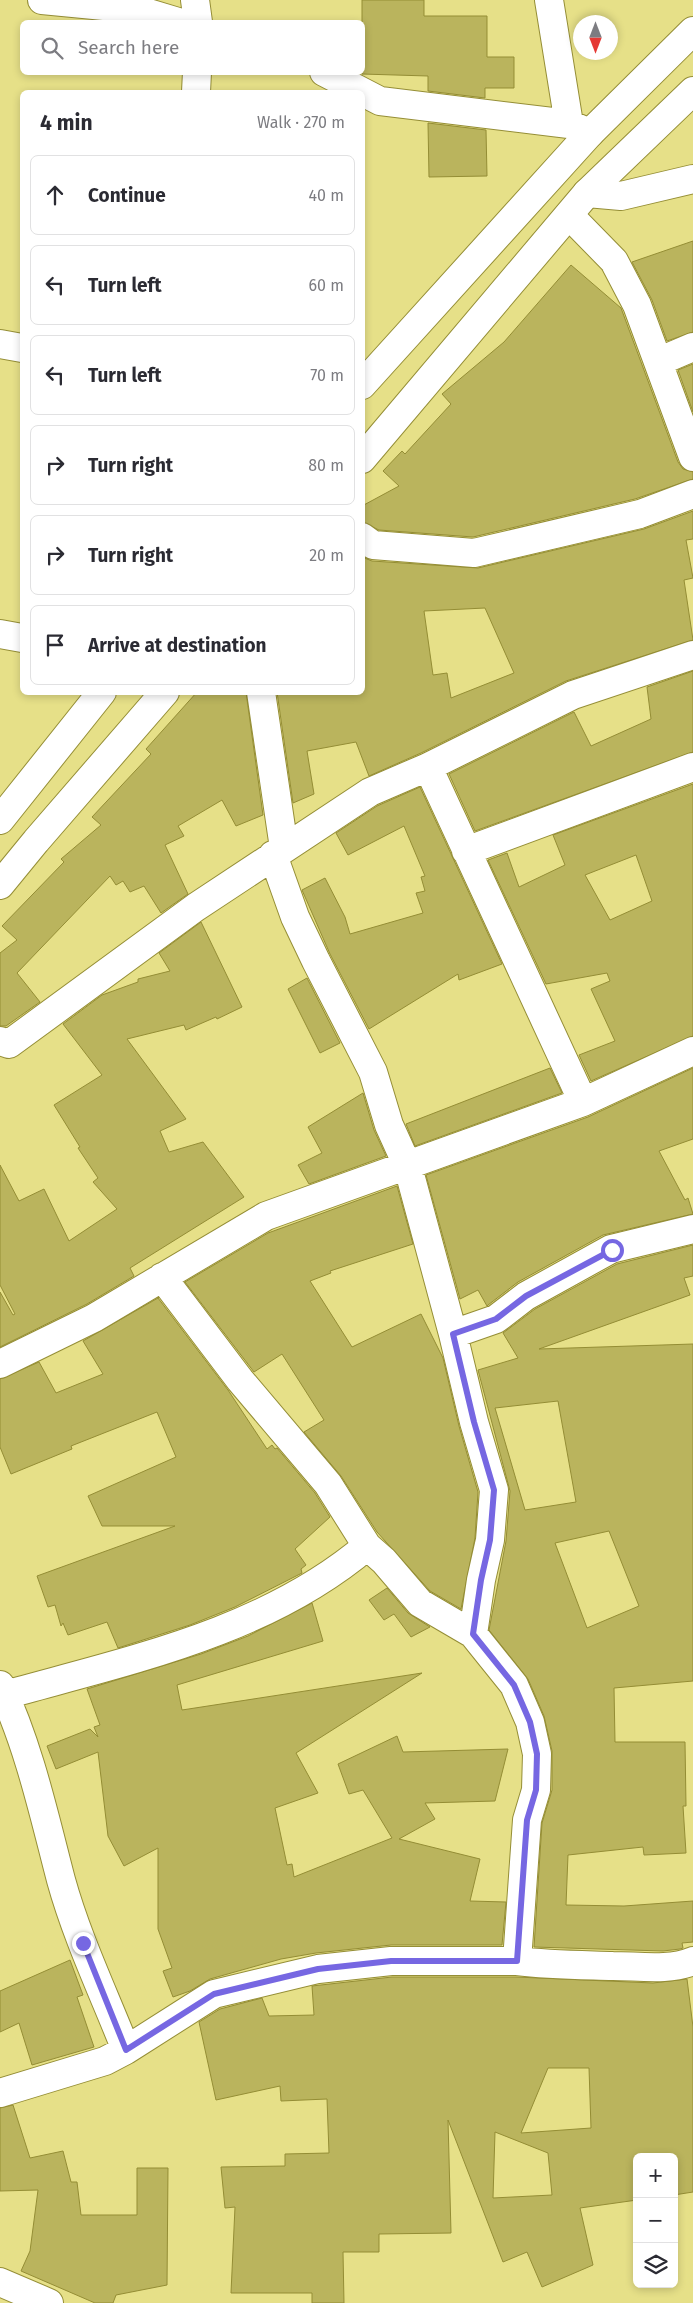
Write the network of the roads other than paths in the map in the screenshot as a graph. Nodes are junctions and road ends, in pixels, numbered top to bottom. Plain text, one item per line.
1 (42, 0) edge
2 (195, 0) edge
3 (549, 0) edge
4 (172, 20) edge
5 (198, 20) edge
6 (693, 32) edge
7 (197, 75) edge
8 (330, 75) edge
9 (196, 90) edge
10 (359, 90) edge
11 (693, 91) edge
12 (365, 93) edge
13 (580, 128) junction
14 (693, 179) edge
15 (587, 193) junction
16 (569, 215) junction
17 (0, 344) edge
18 (693, 347) edge
19 (20, 348) edge
20 (660, 361) junction
21 (365, 381) edge
22 (365, 455) edge
23 (693, 457) edge
24 (693, 494) edge
25 (365, 539) edge
26 (0, 634) edge
27 (20, 638) edge
28 (693, 656) edge
29 (100, 695) edge
30 (162, 695) edge
31 (261, 695) edge
32 (428, 767) junction
33 (693, 767) edge
34 (0, 820) edge
35 (279, 852) junction
36 (466, 852) junction
37 (0, 885) edge
38 (0, 1041) edge
39 (693, 1051) edge
40 (583, 1102) junction
41 (408, 1167) junction
42 (693, 1229) edge
43 (162, 1277) junction
44 (453, 1334) junction
45 (0, 1364) edge
46 (367, 1546) junction
47 (473, 1634) junction
48 (3, 1690) edge
49 (517, 1961) junction
50 (693, 1961) edge
51 (126, 2050) junction
52 (0, 2093) edge
53 (0, 2282) edge
54 (49, 2303) edge

1 - 4 street
2 - 5 street
3 - 13 street
6 - 13 street
7 - 9 street
8 - 10 street
11 - 15 street
12 - 13 street
13 - 21 street
14 - 15 street
15 - 16 street
16 - 20 street
16 - 22 street
17 - 19 street
18 - 20 street
20 - 23 street
24 - 25 street
26 - 27 street
28 - 32 street
29 - 34 street
30 - 37 street
31 - 35 street
32 - 35 street
32 - 36 street
33 - 36 street
35 - 38 street
35 - 41 street
36 - 40 street
39 - 40 street
40 - 41 street
41 - 43 street
41 - 44 street
42 - 44 street
43 - 45 street
43 - 46 street
44 - 47 street
46 - 47 street
46 - 48 street
47 - 49 street
48 - 51 street
49 - 50 street
49 - 51 street
51 - 52 street
53 - 54 street

